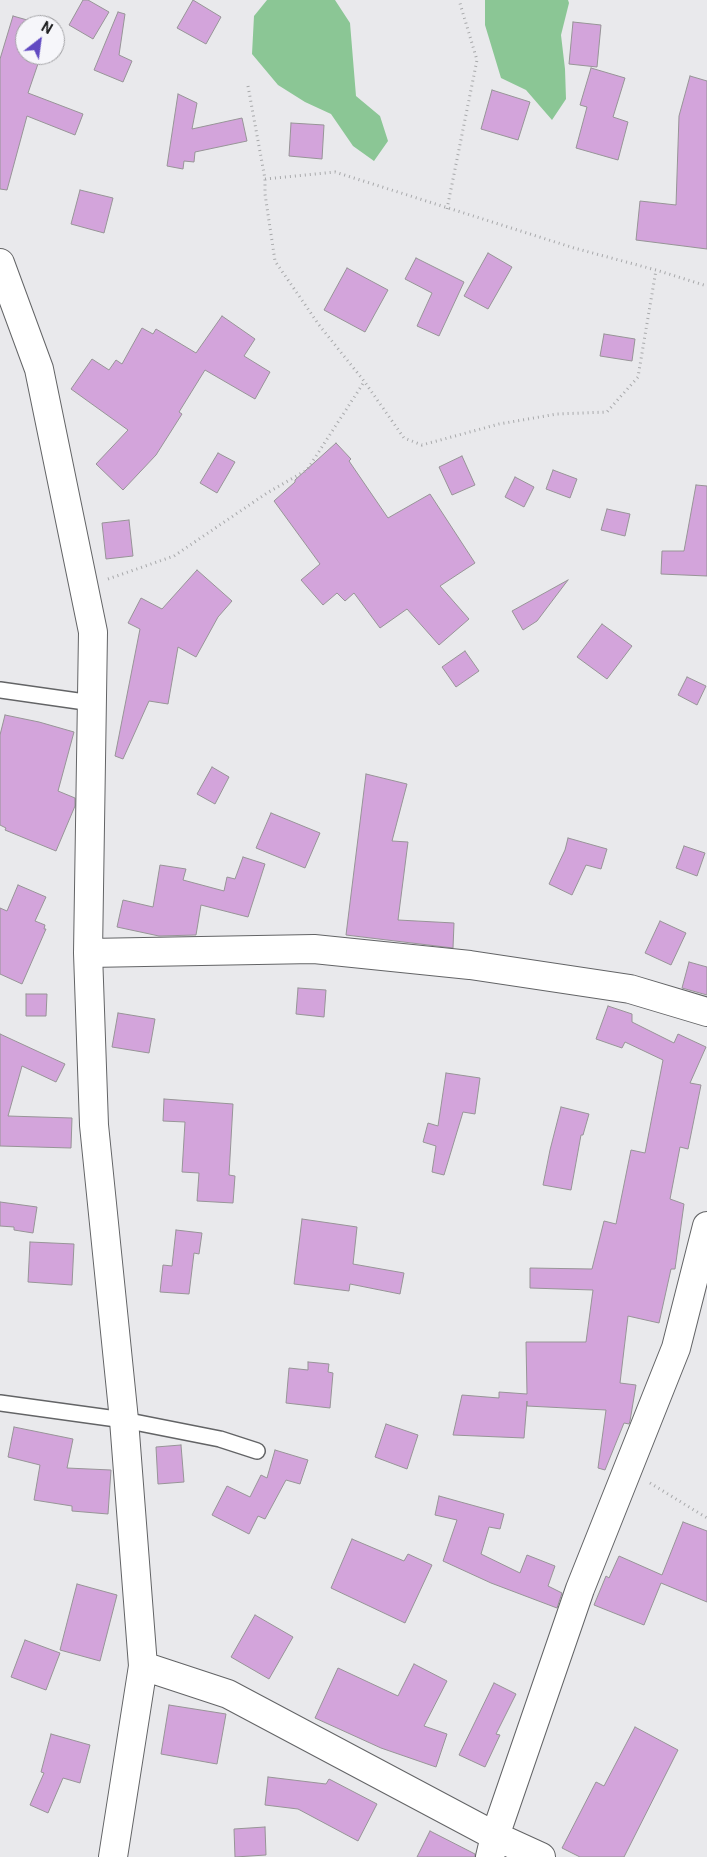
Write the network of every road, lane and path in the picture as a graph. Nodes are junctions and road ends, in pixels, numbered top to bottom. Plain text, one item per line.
1 (458, 0) edge
2 (248, 86) dead end
3 (265, 179) junction
4 (447, 209) junction
5 (0, 263) edge
6 (656, 270) junction
7 (707, 286) edge
8 (364, 381) junction
9 (84, 587) junction
10 (0, 690) edge
11 (92, 703) junction
12 (88, 954) junction
13 (707, 1012) edge
14 (707, 1226) edge
15 (0, 1403) edge
16 (124, 1420) junction
17 (258, 1451) dead end
18 (629, 1470) junction
19 (707, 1518) edge
20 (143, 1666) junction
21 (493, 1847) edge
22 (114, 1857) edge
23 (541, 1857) edge

1 - 4 path
2 - 3 path
3 - 4 path
3 - 8 path
4 - 6 path
5 - 9 street
6 - 7 path
6 - 8 path
8 - 9 path
9 - 11 street
10 - 11 lane
11 - 12 street
12 - 13 street
12 - 16 street
14 - 18 street
15 - 16 lane
16 - 17 lane
16 - 20 street
18 - 19 path
18 - 21 street
20 - 21 street
20 - 22 street
21 - 23 street

